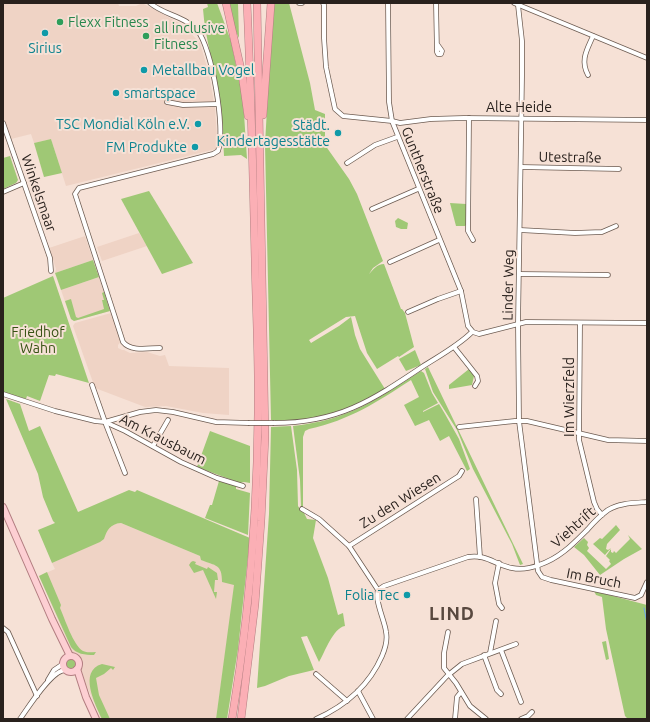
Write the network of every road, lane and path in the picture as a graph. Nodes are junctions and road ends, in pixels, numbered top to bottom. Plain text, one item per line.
1 (150, 3) edge
2 (226, 3) edge
3 (248, 3) edge
4 (257, 3) edge
5 (271, 3) edge
6 (299, 3) edge
7 (302, 3) edge
8 (323, 3) edge
9 (388, 3) edge
10 (436, 3) edge
11 (516, 4) edge
12 (592, 36) junction
13 (437, 44) dead end
14 (647, 58) edge
15 (588, 75) dead end
16 (167, 102) dead end
17 (218, 104) junction
18 (469, 118) junction
19 (522, 118) junction
20 (647, 120) edge
21 (392, 121) junction
22 (3, 123) edge
23 (397, 137) junction
24 (253, 142) junction
25 (260, 155) junction
26 (347, 163) dead end
27 (521, 167) junction
28 (619, 169) dead end
29 (24, 183) junction
30 (418, 189) junction
31 (3, 192) edge
32 (372, 209) dead end
33 (616, 226) dead end
34 (520, 230) junction
35 (439, 240) junction
36 (473, 240) dead end
37 (390, 262) dead end
38 (51, 271) dead end
39 (519, 274) junction
40 (608, 275) dead end
41 (461, 291) junction
42 (408, 312) dead end
43 (580, 323) junction
44 (647, 323) edge
45 (518, 324) junction
46 (472, 332) junction
47 (454, 347) junction
48 (160, 348) dead end
49 (92, 385) dead end
50 (475, 386) dead end
51 (3, 394) edge
52 (168, 420) dead end
53 (519, 421) junction
54 (105, 422) junction
55 (459, 428) dead end
56 (579, 434) junction
57 (647, 441) edge
58 (153, 446) junction
59 (462, 471) dead end
60 (125, 473) dead end
61 (243, 486) dead end
62 (476, 499) dead end
63 (647, 502) edge
64 (3, 507) edge
65 (302, 509) dead end
66 (602, 515) junction
67 (349, 546) junction
68 (480, 556) junction
69 (498, 563) junction
70 (538, 565) junction
71 (647, 582) edge
72 (378, 590) junction
73 (502, 608) dead end
74 (496, 621) dead end
75 (3, 628) edge
76 (448, 632) dead end
77 (516, 644) dead end
78 (501, 650) junction
79 (490, 653) junction
80 (484, 655) junction
81 (69, 665) junction
82 (316, 674) dead end
83 (449, 675) junction
84 (358, 691) junction
85 (461, 692) junction
86 (501, 694) dead end
87 (37, 696) junction
88 (347, 701) junction
89 (521, 702) dead end
90 (532, 712) dead end
91 (20, 719) edge
92 (96, 719) edge
93 (232, 719) edge
94 (242, 719) edge
95 (316, 719) edge
96 (373, 719) edge
97 (407, 719) edge
98 (454, 719) edge
99 (486, 719) edge
100 (521, 719) edge

1 - 17 street
2 - 24 highway
3 - 24 highway
4 - 25 highway
5 - 25 highway
6 - 7 street
8 - 21 street, Alte Heide
9 - 21 street, Guntherstraße
10 - 13 street
11 - 12 street
11 - 19 street, Linder Weg
12 - 14 street
12 - 15 street
16 - 17 street
17 - 48 street
18 - 19 street, Alte Heide
18 - 21 street, Alte Heide
18 - 36 street
19 - 20 street, Alte Heide
19 - 27 street, Linder Weg
21 - 23 street, Guntherstraße
22 - 29 street, Winkelsmaar
23 - 26 street
23 - 30 street, Guntherstraße
24 - 93 highway
25 - 94 highway
27 - 28 street, Utestraße
27 - 34 street, Linder Weg
29 - 31 street
29 - 38 street, Winkelsmaar
30 - 32 street
30 - 35 street, Guntherstraße
33 - 34 street
34 - 39 street, Linder Weg
35 - 37 street
35 - 41 street, Guntherstraße
39 - 40 street
39 - 45 street, Linder Weg
41 - 42 street
41 - 46 street, Guntherstraße
43 - 44 street
43 - 45 street
43 - 56 street, Im Wierzfeld
45 - 46 street
45 - 53 street, Linder Weg
46 - 47 street
47 - 50 street
47 - 54 street, bridge
49 - 54 street
51 - 54 street, Am Krausbaum
52 - 58 street
53 - 55 street
53 - 56 street
53 - 70 street, Linder Weg
54 - 58 street, Am Krausbaum
54 - 60 street
56 - 57 street
56 - 66 street, Im Wierzfeld
58 - 61 street, Am Krausbaum
59 - 67 street, Zu den Wiesen
62 - 68 street
63 - 66 street, Viehtrift
64 - 81 main road
65 - 67 street
66 - 70 street, Viehtrift
67 - 72 street
68 - 69 street, Viehtrift
68 - 72 street
69 - 70 street, Viehtrift
69 - 73 street
70 - 71 street, Im Bruch
72 - 84 street
74 - 79 street
75 - 87 street
76 - 83 street
77 - 78 street
78 - 79 street
78 - 89 street
79 - 80 street
80 - 83 street
80 - 86 street
81 - 87 street
81 - 92 main road
82 - 88 street
83 - 85 street
83 - 97 street
84 - 88 street
84 - 96 street
85 - 98 street
85 - 99 street
87 - 91 street
88 - 95 street
90 - 100 street

